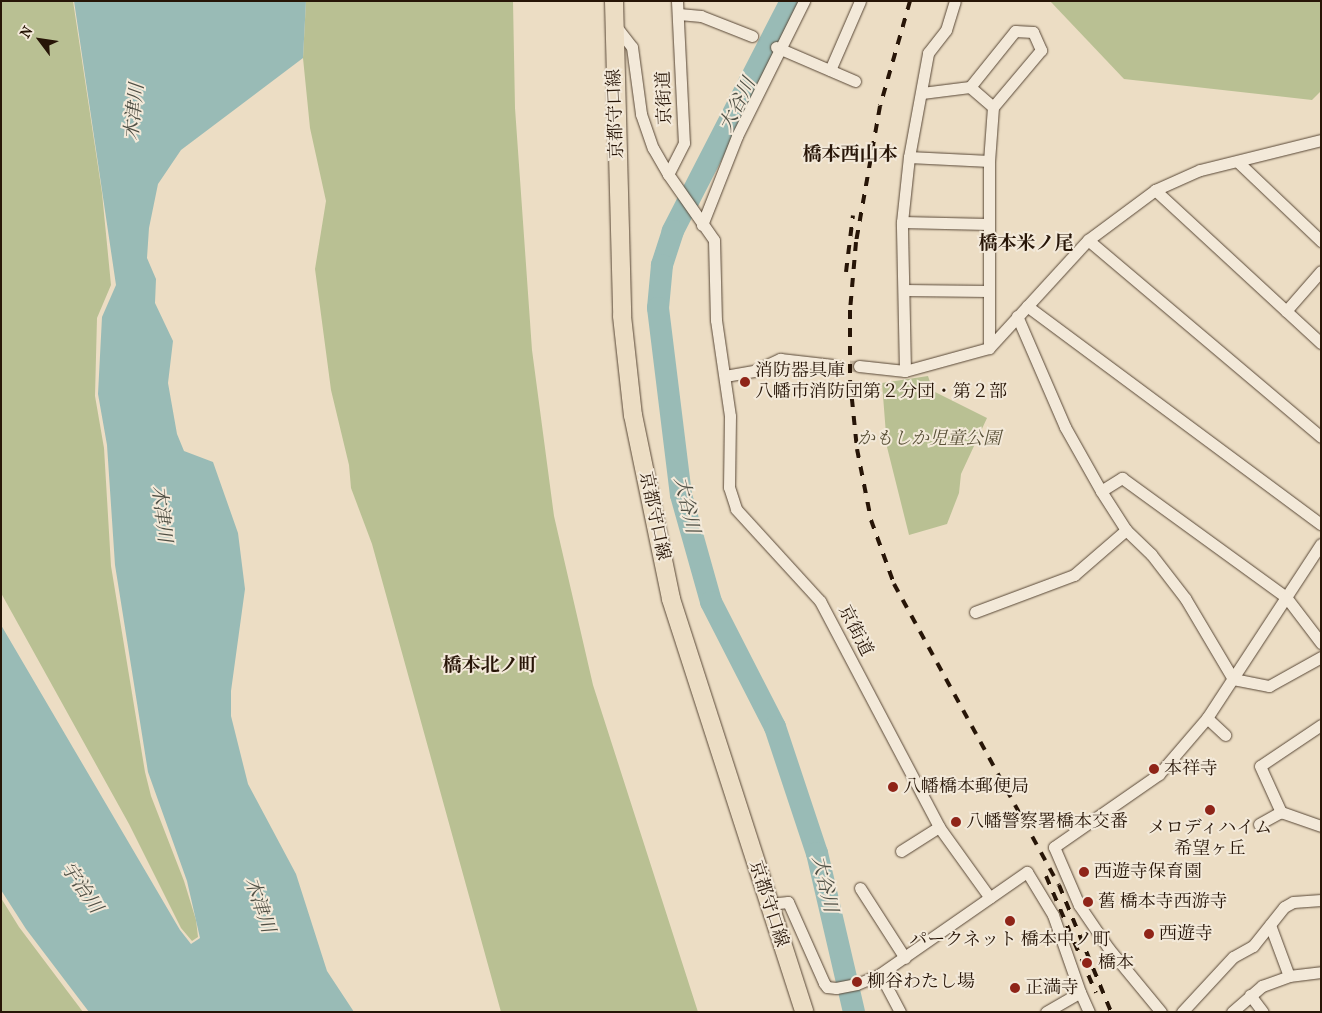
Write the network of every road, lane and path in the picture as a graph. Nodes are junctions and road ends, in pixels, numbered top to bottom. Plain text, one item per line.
1 (614, 1) edge
2 (677, 1) edge
3 (804, 1) edge
4 (860, 1) edge
5 (955, 1) edge
6 (678, 14) junction
7 (614, 23) junction
8 (752, 36) dead end
9 (778, 48) junction
10 (830, 70) junction
11 (855, 81) dead end
12 (970, 88) junction
13 (922, 93) junction
14 (993, 107) junction
15 (1321, 140) edge
16 (909, 157) junction
17 (989, 161) junction
18 (1238, 162) junction
19 (668, 174) junction
20 (1155, 190) junction
21 (902, 222) junction
22 (988, 224) junction
23 (702, 225) junction
24 (1088, 240) junction
25 (1321, 242) edge
26 (1321, 272) edge
27 (904, 290) junction
28 (989, 291) junction
29 (1027, 306) junction
30 (1286, 311) junction
31 (1017, 316) junction
32 (1321, 343) edge
33 (989, 348) junction
34 (833, 365) tunnel mouth
35 (859, 366) tunnel mouth
36 (905, 371) junction
37 (725, 376) junction
38 (1321, 437) edge
39 (1101, 491) junction
40 (1321, 524) edge
41 (1126, 530) junction
42 (1321, 544) edge
43 (1286, 598) junction
44 (975, 612) dead end
45 (1321, 643) edge
46 (1321, 657) edge
47 (1233, 679) junction
48 (1207, 718) junction
49 (1321, 725) edge
50 (1225, 735) dead end
51 (1281, 812) junction
52 (1259, 824) dead end
53 (1321, 826) edge
54 (939, 827) junction
55 (901, 851) dead end
56 (860, 888) dead end
57 (990, 898) junction
58 (1321, 900) edge
59 (768, 904) junction
60 (1270, 925) junction
61 (905, 958) junction
62 (1321, 972) edge
63 (880, 974) junction
64 (1289, 976) junction
65 (1080, 992) junction
66 (1250, 995) junction
67 (804, 1012) edge
68 (900, 1012) edge
69 (1046, 1012) edge
70 (1090, 1012) edge
71 (1161, 1012) edge
72 (1182, 1012) edge
73 (1232, 1012) edge
74 (1263, 1012) edge

1 - 7 main road, 京都守口線
2 - 6 street, 京街道
3 - 9 street
4 - 10 street
5 - 13 street
6 - 8 street
6 - 19 street, 京街道
7 - 19 street
7 - 59 main road, 京都守口線
9 - 10 street
9 - 23 street
10 - 11 street
12 - 13 street
12 - 14 street
12 - 14 street
13 - 16 street
14 - 17 street
15 - 18 street
16 - 17 street
16 - 21 street
17 - 22 street
18 - 20 street
18 - 25 street
19 - 23 street, 京街道
20 - 24 street
20 - 30 street
21 - 22 street
21 - 27 street
22 - 28 street
23 - 37 street, 京街道
24 - 29 street
24 - 38 street
26 - 30 street
27 - 28 street
27 - 36 street
28 - 33 street
29 - 31 street
29 - 40 street
30 - 32 street
31 - 33 street
31 - 39 street
33 - 36 street
34 - 37 street
35 - 36 street
37 - 54 street, 京街道
39 - 41 street
39 - 43 street
41 - 44 street
41 - 47 street
42 - 43 street
43 - 45 street
43 - 47 street
46 - 47 street
47 - 48 street
48 - 50 street
48 - 71 street
49 - 51 street
51 - 52 street
51 - 53 street
54 - 55 street
54 - 57 street, 京街道
56 - 61 street
57 - 61 street
57 - 65 street
58 - 60 street
59 - 63 street
59 - 67 main road, 京都守口線
60 - 64 street
60 - 72 street
61 - 63 street
62 - 64 street
63 - 68 street
64 - 66 street
65 - 69 street
65 - 70 street
66 - 73 street
66 - 74 street

